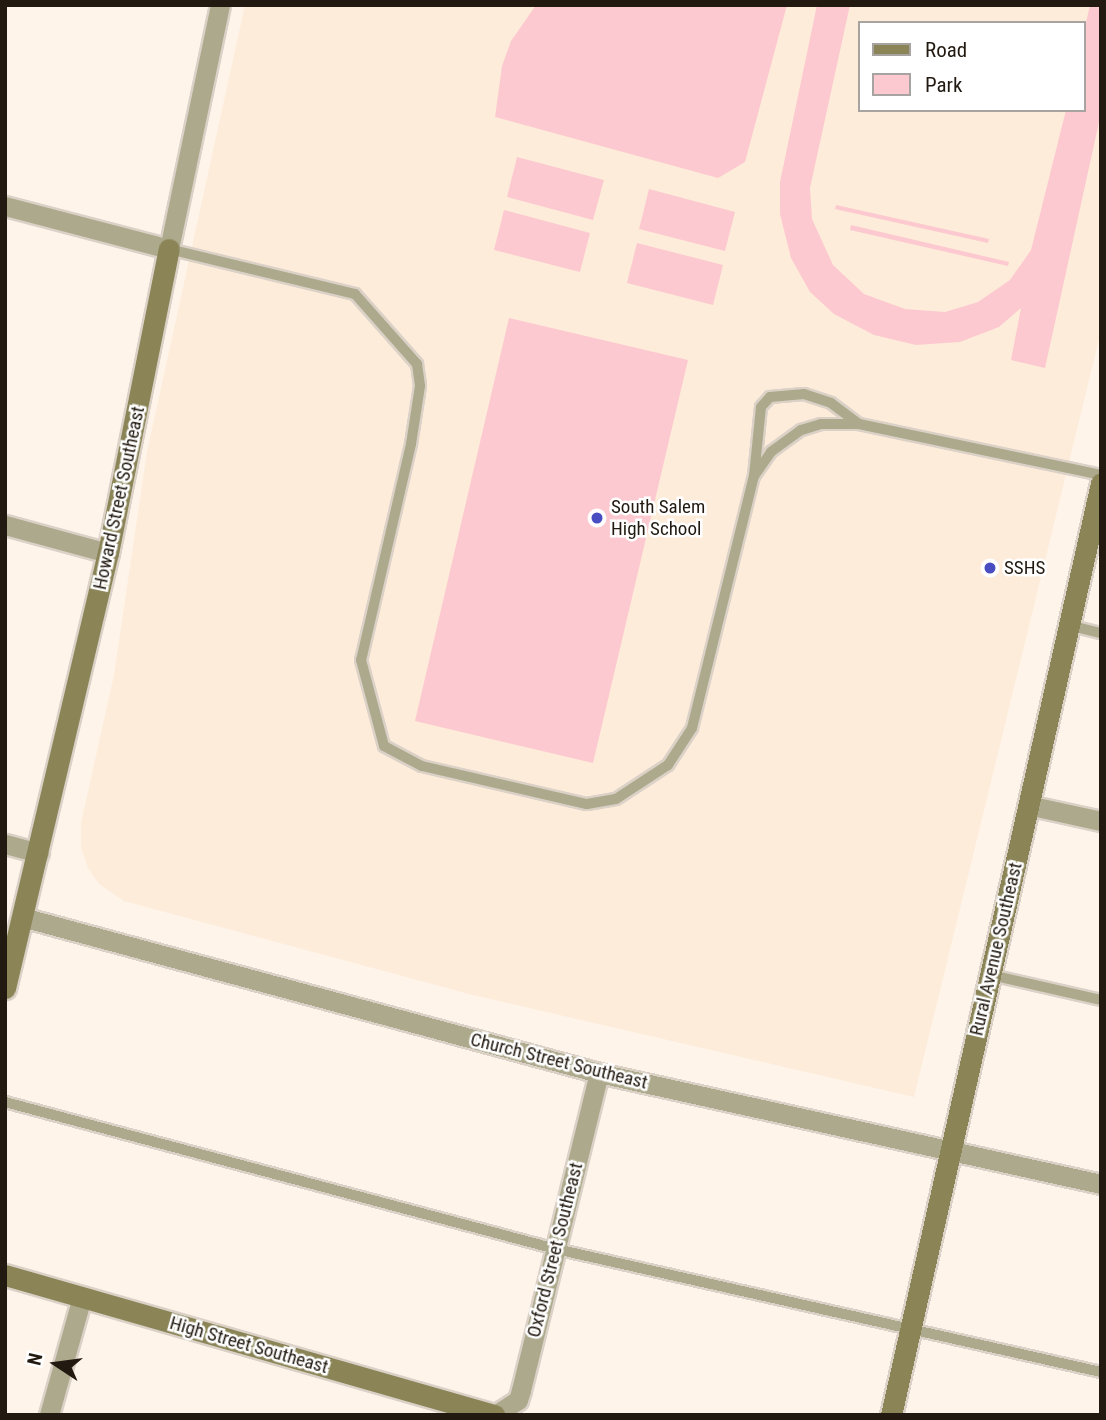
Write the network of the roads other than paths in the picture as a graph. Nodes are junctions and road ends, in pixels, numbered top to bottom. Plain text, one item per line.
1 (220, 5) edge
2 (5, 206) edge
3 (169, 249) junction
4 (859, 424) junction
5 (1101, 475) edge
6 (754, 476) junction
7 (1101, 482) edge
8 (5, 525) edge
9 (108, 554) junction
10 (1067, 625) junction
11 (1101, 632) edge
12 (1028, 805) junction
13 (1101, 821) edge
14 (5, 844) edge
15 (38, 853) junction
16 (22, 917) junction
17 (991, 975) junction
18 (5, 988) edge
19 (1101, 1000) edge
20 (599, 1073) junction
21 (5, 1102) edge
22 (951, 1150) junction
23 (1101, 1184) edge
24 (555, 1249) junction
25 (5, 1275) edge
26 (82, 1297) junction
27 (911, 1328) junction
28 (1101, 1372) edge
29 (49, 1415) edge
30 (494, 1415) edge
31 (891, 1415) edge

1 - 3 street, Howard Street Southeast
2 - 3 street
3 - 6 lane
3 - 9 street, Howard Street Southeast
4 - 5 lane
4 - 6 lane
4 - 6 lane
7 - 10 street, Rural Avenue Southeast
8 - 9 street
9 - 15 street, Howard Street Southeast
10 - 11 lane
10 - 12 street, Rural Avenue Southeast
12 - 13 street
12 - 17 street, Rural Avenue Southeast
14 - 15 street
15 - 16 street, Howard Street Southeast
16 - 18 street, Howard Street Southeast
16 - 20 street, Church Street Southeast
17 - 19 lane
17 - 22 street, Rural Avenue Southeast
20 - 22 street, Church Street Southeast
20 - 24 street, Oxford Street Southeast
21 - 24 lane
22 - 23 street, Church Street Southeast
22 - 27 street, Rural Avenue Southeast
24 - 27 lane
24 - 30 street, Oxford Street Southeast
25 - 26 street, High Street Southeast
26 - 29 street
26 - 30 street, High Street Southeast
27 - 28 lane
27 - 31 street, Rural Avenue Southeast

